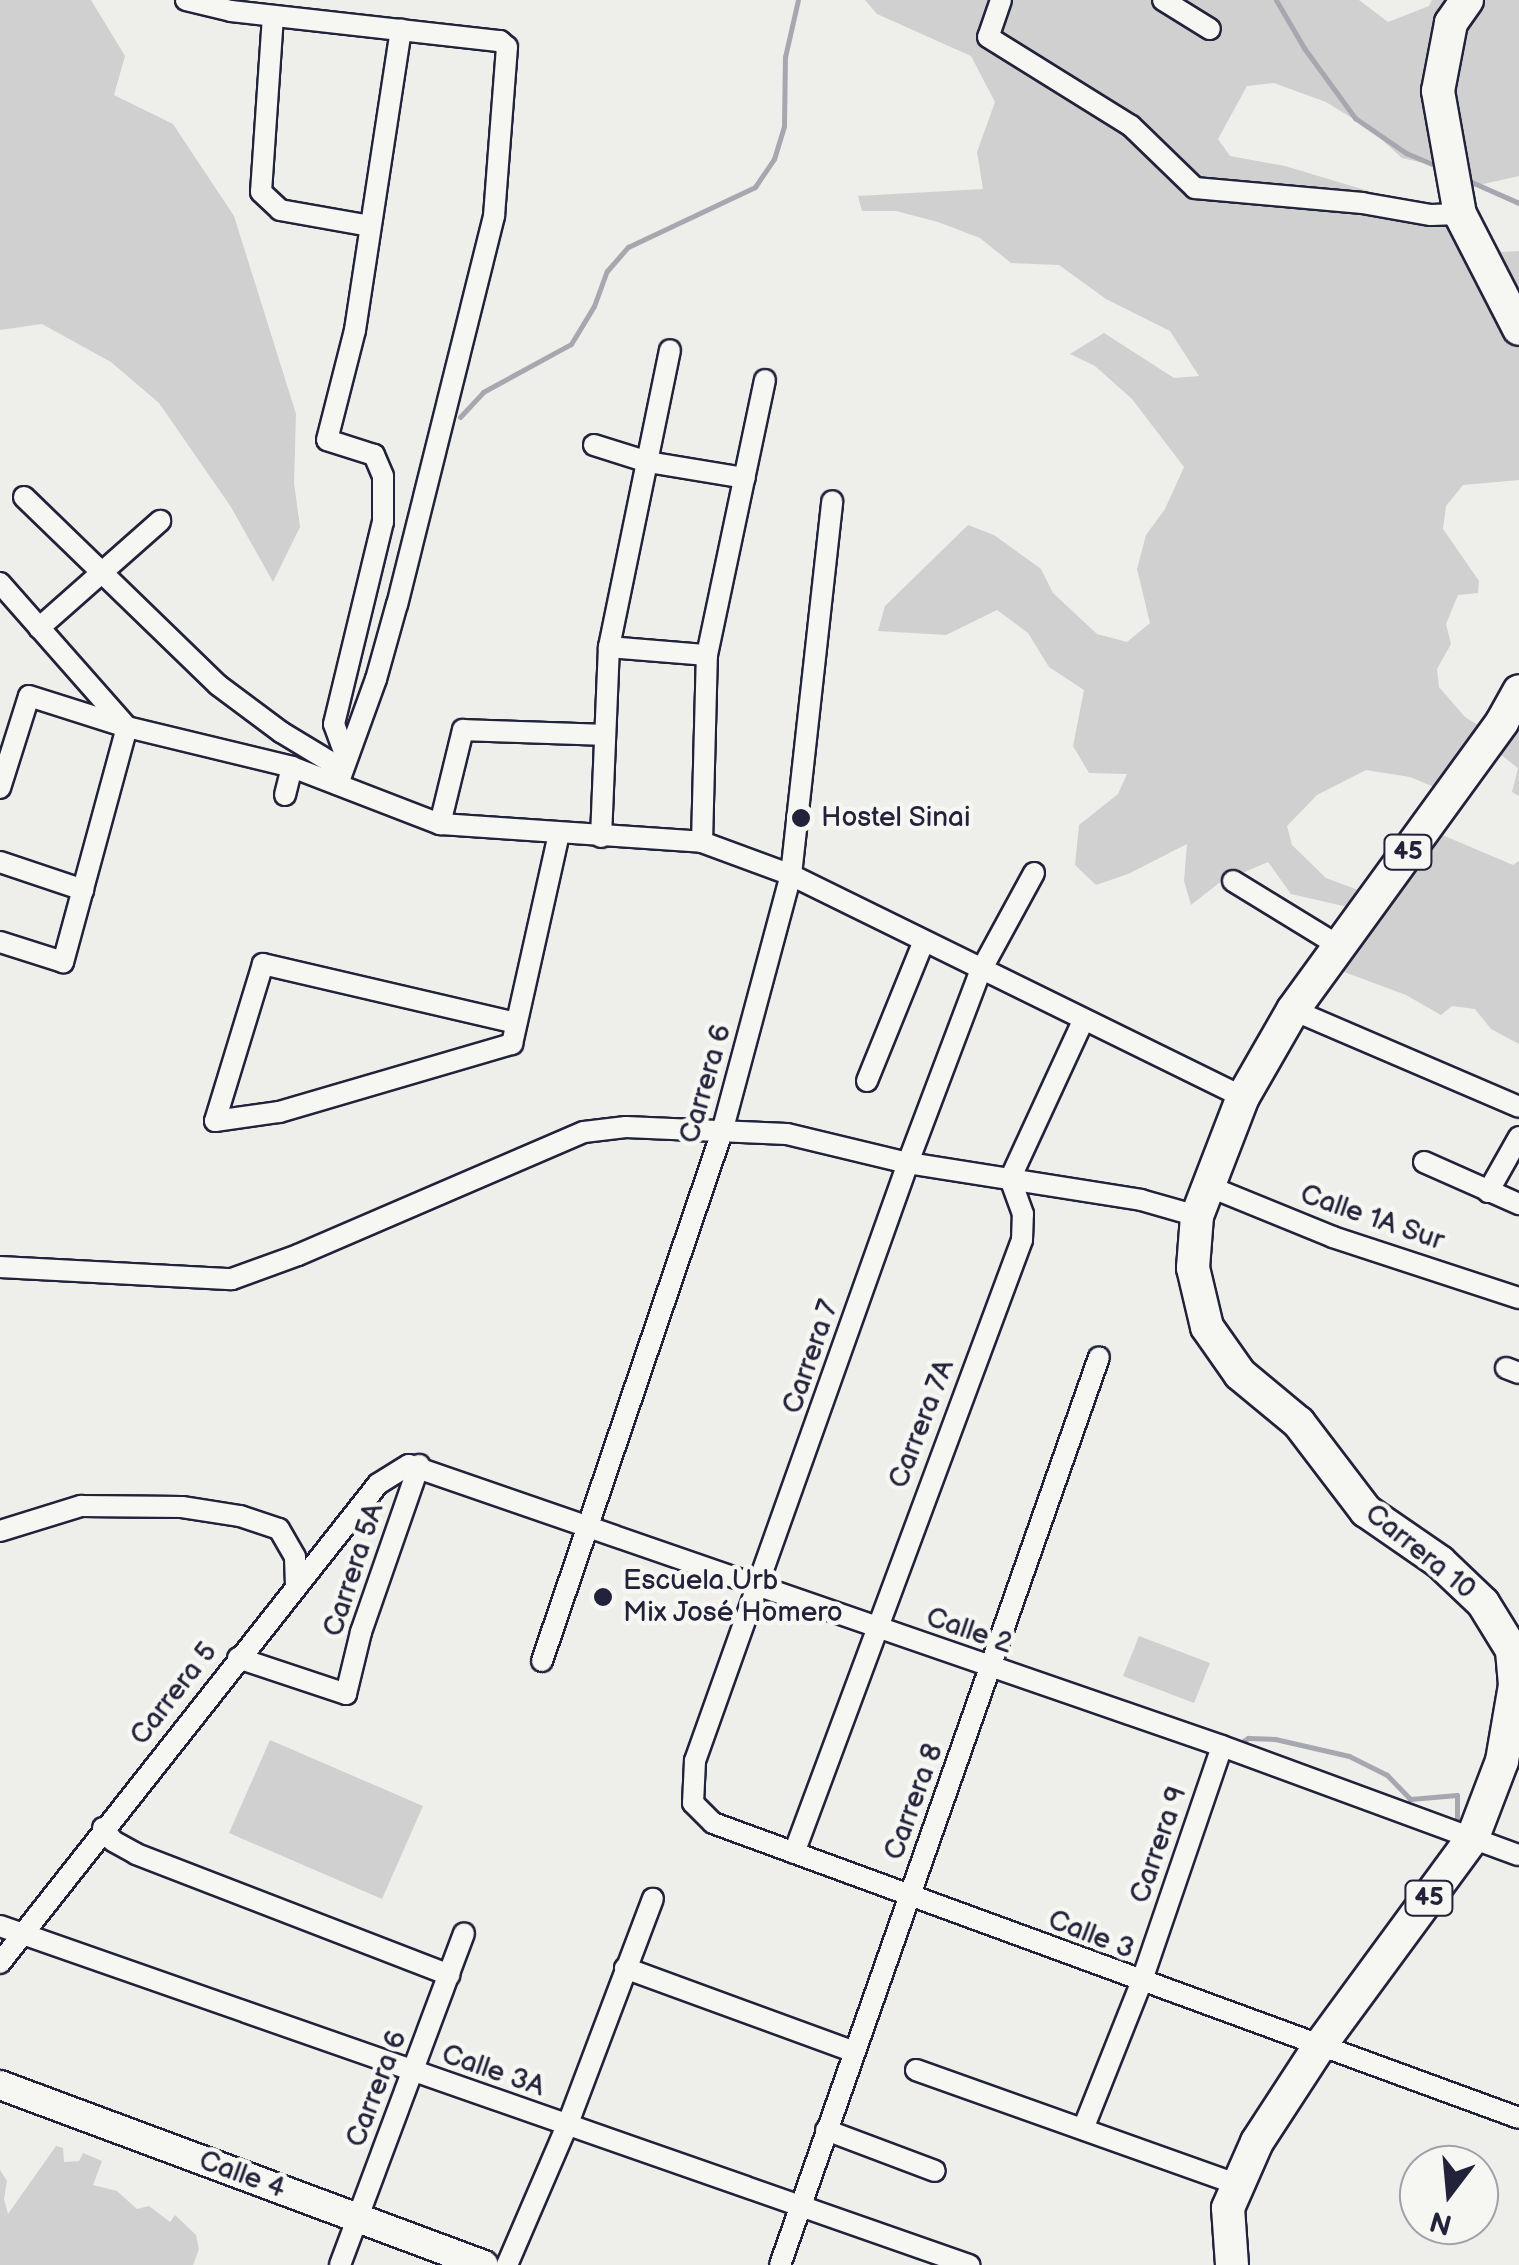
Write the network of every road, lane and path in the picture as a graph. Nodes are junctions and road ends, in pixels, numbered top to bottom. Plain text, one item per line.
1 (186, 0) edge
2 (1001, 0) edge
3 (1162, 0) edge
4 (1467, 0) edge
5 (273, 16) junction
6 (1210, 29) dead end
7 (401, 30) junction
8 (1460, 214) junction
9 (370, 226) junction
10 (1519, 329) edge
11 (670, 350) dead end
12 (766, 380) dead end
13 (594, 445) dead end
14 (648, 462) junction
15 (745, 478) junction
16 (24, 497) dead end
17 (832, 501) dead end
18 (160, 521) dead end
19 (97, 572) junction
20 (0, 583) edge
21 (38, 628) junction
22 (387, 638) junction
23 (353, 640) junction
24 (609, 647) junction
25 (707, 655) junction
26 (1519, 692) edge
27 (127, 727) junction
28 (605, 735) junction
29 (292, 767) junction
30 (342, 770) junction
31 (0, 788) edge
32 (285, 795) dead end
33 (440, 824) junction
34 (559, 834) junction
35 (601, 837) junction
36 (702, 842) junction
37 (0, 862) edge
38 (1034, 872) dead end
39 (790, 875) junction
40 (1233, 881) dead end
41 (83, 890) junction
42 (0, 942) edge
43 (923, 944) junction
44 (1339, 946) junction
45 (980, 972) junction
46 (1293, 1010) junction
47 (1083, 1020) junction
48 (516, 1023) junction
49 (867, 1082) dead end
50 (1244, 1098) junction
51 (1519, 1107) edge
52 (722, 1132) junction
53 (1519, 1137) edge
54 (1424, 1162) dead end
55 (908, 1163) junction
56 (1010, 1178) junction
57 (1488, 1192) junction
58 (1203, 1201) junction
59 (1519, 1204) edge
60 (0, 1268) edge
61 (1519, 1298) edge
62 (1099, 1357) dead end
63 (409, 1466) junction
64 (591, 1525) junction
65 (0, 1531) edge
66 (296, 1586) junction
67 (759, 1587) junction
68 (874, 1628) junction
69 (238, 1658) junction
70 (542, 1661) dead end
71 (992, 1668) junction
72 (1222, 1746) junction
73 (695, 1761) joint
74 (104, 1828) junction
75 (1473, 1837) junction
76 (794, 1853) junction
77 (1519, 1855) edge
78 (909, 1896) junction
79 (653, 1899) dead end
80 (0, 1926) edge
81 (464, 1933) dead end
82 (22, 1934) junction
83 (0, 1964) edge
84 (625, 1968) junction
85 (449, 1975) junction
86 (1141, 1983) junction
87 (1319, 2047) junction
88 (852, 2051) junction
89 (916, 2070) dead end
90 (414, 2074) junction
91 (0, 2085) edge
92 (1519, 2118) edge
93 (567, 2126) junction
94 (826, 2130) junction
95 (1084, 2130) junction
96 (935, 2170) dead end
97 (1236, 2184) junction
98 (800, 2206) junction
99 (356, 2218) junction
100 (340, 2265) edge
101 (484, 2265) edge
102 (507, 2265) edge
103 (780, 2265) edge
104 (969, 2265) edge
105 (1232, 2265) edge

1 - 5 street
2 - 8 street
3 - 6 street
4 - 8 main road
5 - 7 street
5 - 9 street
7 - 9 street
7 - 22 street
8 - 10 main road
9 - 23 street
11 - 14 street
12 - 15 street
13 - 14 street
14 - 15 street
14 - 24 street
15 - 25 street
16 - 19 street
17 - 39 street, Carrera 6
18 - 19 street
19 - 21 street
19 - 30 street
20 - 21 street
21 - 27 street
22 - 23 street
22 - 30 street
23 - 30 street
24 - 25 street
24 - 28 street
25 - 36 street
26 - 44 main road, 45
27 - 29 street
27 - 31 street
27 - 41 street
28 - 33 street
28 - 35 street
29 - 30 street
29 - 32 street
30 - 33 street
33 - 34 street
34 - 35 street
34 - 48 street
35 - 36 street
36 - 39 street
37 - 41 street
38 - 45 street, Carrera 7
39 - 43 street
39 - 52 street, Carrera 6
40 - 44 street
41 - 42 street
43 - 45 street
43 - 49 street
44 - 46 main road, 45
45 - 47 street
45 - 55 street, Carrera 7
46 - 50 main road, Carrera 10 / 45
46 - 51 street
47 - 50 street
47 - 56 street
48 - 48 street
50 - 58 main road, Carrera 10 / 45
52 - 55 street, Calle 1A Sur
52 - 60 street, Calle 1A Sur
52 - 64 street, Carrera 6
53 - 57 street
54 - 57 street
55 - 56 street, Calle 1A Sur
55 - 67 street, Carrera 7
56 - 58 street, Calle 1A Sur
56 - 68 street, Carrera 7A
57 - 59 street
58 - 61 street, Calle 1A Sur
58 - 75 main road, Carrera 10 / 45
62 - 71 street, Carrera 8
63 - 64 street, Calle 2
63 - 66 street, Carrera 5
63 - 69 street, Carrera 5A
64 - 67 street, Calle 2
64 - 70 street, Carrera 6
65 - 66 street
66 - 69 street, Carrera 5
67 - 68 street, Calle 2
67 - 73 street, Carrera 7
68 - 71 street, Calle 2
68 - 76 street, Carrera 7A
69 - 74 street, Carrera 5
71 - 72 street, Calle 2
71 - 78 street, Carrera 8
72 - 75 street, Calle 2
72 - 86 street, Carrera 9
73 - 76 street, Calle 3
74 - 82 street, Carrera 5
74 - 85 street
75 - 77 street, Calle 2
75 - 87 main road, Carrera 10 / 45
76 - 78 street, Calle 3
78 - 86 street, Calle 3
78 - 88 street, Carrera 8
79 - 84 street
80 - 82 street, Calle 3A
81 - 85 street, Carrera 6
82 - 83 street, Carrera 5
82 - 90 street, Calle 3A
84 - 88 street
84 - 93 street
85 - 90 street, Carrera 6
86 - 87 street, Calle 3
86 - 95 street, Carrera 9
87 - 92 street, Calle 3
87 - 97 main road, Carrera 10 / 45
88 - 94 street, Carrera 8
89 - 95 street
90 - 93 street, Calle 3A
90 - 99 street, Carrera 6
91 - 99 main road, Calle 4
93 - 98 street, Calle 3A
93 - 102 street
94 - 96 street
94 - 98 street, Carrera 8
95 - 97 street
97 - 105 main road, Carrera 10 / 45
98 - 103 street, Carrera 8
98 - 104 street, Calle 3A
99 - 100 street, Carrera 6
99 - 101 main road, Calle 4

